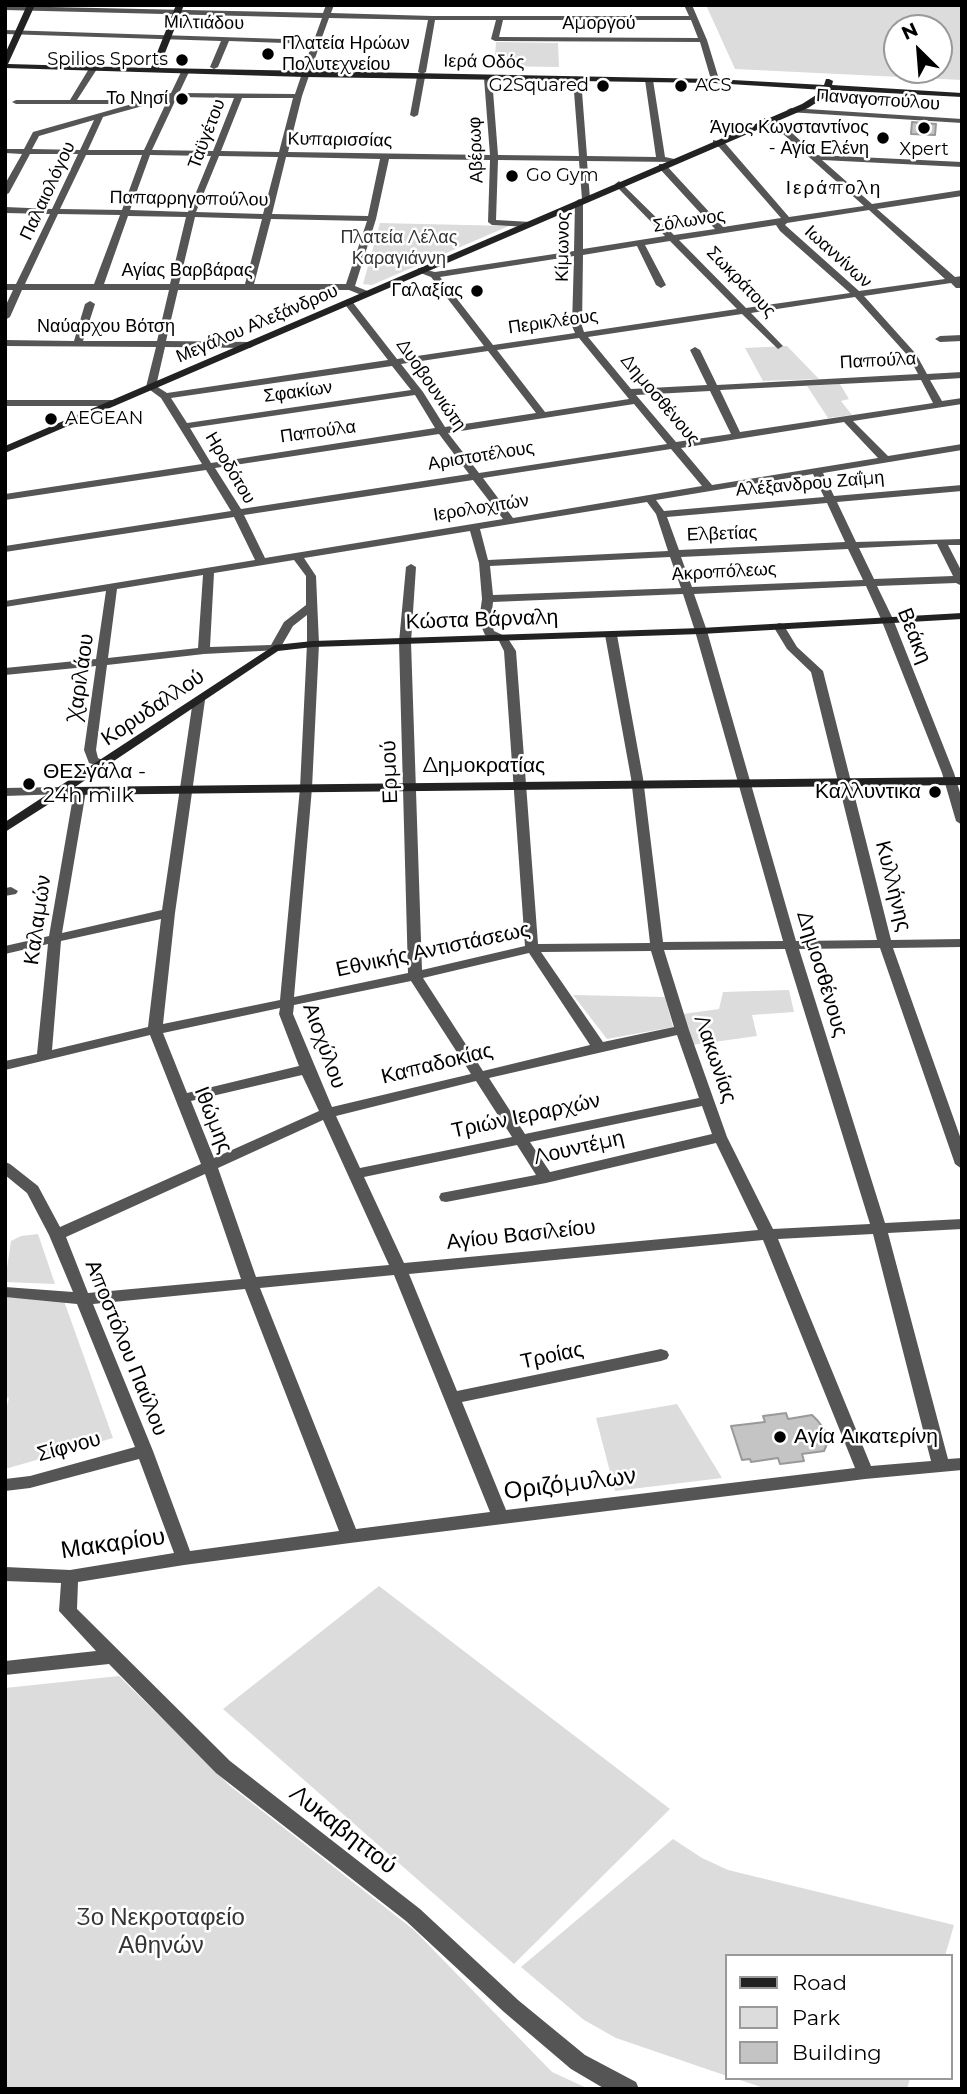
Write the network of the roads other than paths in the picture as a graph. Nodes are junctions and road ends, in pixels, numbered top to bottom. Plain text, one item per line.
1 (330, 5) edge
2 (551, 5) edge
3 (688, 5) edge
4 (30, 7) edge
5 (5, 8) edge
6 (178, 9) edge
7 (327, 16) junction
8 (432, 18) junction
9 (694, 18) junction
10 (500, 19) junction
11 (549, 19) junction
12 (5, 32) edge
13 (19, 33) junction
14 (168, 38) junction
15 (226, 39) junction
16 (703, 40) junction
17 (319, 42) junction
18 (6, 63) edge
19 (214, 67) junction
20 (93, 69) junction
21 (155, 69) junction
22 (186, 72) junction
23 (307, 73) junction
24 (421, 74) junction
25 (714, 76) junction
26 (488, 78) junction
27 (577, 79) junction
28 (649, 80) junction
29 (802, 83) junction
30 (829, 84) junction
31 (962, 89) edge
32 (174, 95) junction
33 (962, 95) edge
34 (239, 96) junction
35 (298, 96) junction
36 (16, 102) dead end
37 (72, 102) junction
38 (121, 103) dead end
39 (759, 110) dead end
40 (792, 110) junction
41 (414, 115) dead end
42 (100, 116) junction
43 (771, 118) junction
44 (962, 121) edge
45 (716, 142) junction
46 (5, 151) edge
47 (27, 151) junction
48 (83, 152) junction
49 (147, 153) junction
50 (218, 154) junction
51 (283, 155) junction
52 (385, 156) junction
53 (814, 157) junction
54 (494, 158) junction
55 (582, 159) junction
56 (662, 163) junction
57 (962, 165) edge
58 (620, 184) junction
59 (5, 193) edge
60 (962, 193) edge
61 (582, 200) junction
62 (871, 208) junction
63 (5, 210) edge
64 (55, 212) junction
65 (125, 213) junction
66 (191, 215) junction
67 (267, 217) junction
68 (372, 219) junction
69 (784, 222) junction
70 (528, 224) junction
71 (722, 232) junction
72 (674, 239) junction
73 (640, 244) junction
74 (578, 254) junction
75 (421, 270) junction
76 (433, 275) junction
77 (958, 280) edge
78 (661, 285) dead end
79 (5, 287) edge
80 (20, 287) junction
81 (98, 287) junction
82 (174, 287) junction
83 (249, 287) junction
84 (350, 287) junction
85 (962, 288) edge
86 (367, 294) junction
87 (858, 295) junction
88 (348, 302) junction
89 (90, 304) dead end
90 (745, 311) junction
91 (5, 317) edge
92 (581, 335) junction
93 (962, 338) edge
94 (940, 339) dead end
95 (78, 342) junction
96 (5, 343) edge
97 (161, 343) junction
98 (250, 345) junction
99 (778, 346) dead end
100 (489, 347) junction
101 (695, 350) dead end
102 (393, 361) junction
103 (962, 374) edge
104 (923, 377) junction
105 (151, 387) junction
106 (713, 387) junction
107 (629, 391) junction
108 (418, 392) junction
109 (165, 396) junction
110 (636, 401) junction
111 (962, 401) edge
112 (5, 403) edge
113 (114, 403) junction
114 (939, 405) junction
115 (543, 416) junction
116 (846, 419) junction
117 (184, 426) junction
118 (442, 431) junction
119 (737, 436) junction
120 (673, 446) junction
121 (962, 447) edge
122 (5, 450) edge
123 (886, 460) junction
124 (208, 465) junction
125 (817, 471) junction
126 (474, 475) junction
127 (962, 488) edge
128 (710, 489) junction
129 (5, 497) edge
130 (650, 499) junction
131 (832, 500) junction
132 (237, 513) junction
133 (661, 514) junction
134 (510, 521) junction
135 (474, 527) junction
136 (941, 541) junction
137 (962, 542) edge
138 (855, 546) junction
139 (5, 549) edge
140 (676, 554) junction
141 (298, 556) junction
142 (261, 562) junction
143 (484, 563) junction
144 (411, 567) dead end
145 (209, 570) junction
146 (961, 580) edge
147 (869, 582) junction
148 (112, 586) junction
149 (688, 591) junction
150 (488, 598) junction
151 (5, 604) edge
152 (310, 607) junction
153 (962, 616) edge
154 (887, 619) junction
155 (779, 626) junction
156 (701, 631) junction
157 (611, 635) junction
158 (503, 639) junction
159 (405, 642) junction
160 (313, 644) junction
161 (275, 648) junction
162 (204, 651) junction
163 (103, 660) junction
164 (5, 672) edge
165 (198, 700) junction
166 (105, 764) junction
167 (956, 781) edge
168 (845, 782) junction
169 (746, 784) junction
170 (638, 785) junction
171 (410, 786) junction
172 (520, 786) junction
173 (306, 788) junction
174 (185, 789) junction
175 (80, 790) junction
176 (60, 791) junction
177 (5, 792) edge
178 (962, 821) edge
179 (5, 828) edge
180 (168, 913) junction
181 (55, 938) junction
182 (962, 943) edge
183 (885, 944) junction
184 (791, 946) junction
185 (532, 948) junction
186 (657, 948) junction
187 (5, 950) edge
188 (415, 976) junction
189 (286, 1003) junction
190 (155, 1030) junction
191 (682, 1030) junction
192 (599, 1047) junction
193 (44, 1057) junction
194 (5, 1066) edge
195 (307, 1069) junction
196 (479, 1075) junction
197 (182, 1099) junction
198 (705, 1101) junction
199 (327, 1113) junction
200 (720, 1138) junction
201 (519, 1139) junction
202 (962, 1164) edge
203 (5, 1167) edge
204 (210, 1167) junction
205 (355, 1174) junction
206 (546, 1178) junction
207 (446, 1197) dead end
208 (962, 1224) edge
209 (879, 1229) junction
210 (768, 1234) junction
211 (57, 1235) junction
212 (399, 1269) junction
213 (250, 1282) junction
214 (5, 1292) edge
215 (85, 1299) junction
216 (661, 1355) dead end
217 (453, 1398) junction
218 (145, 1451) junction
219 (962, 1464) edge
220 (941, 1466) junction
221 (864, 1473) junction
222 (5, 1485) edge
223 (501, 1518) junction
224 (350, 1536) junction
225 (184, 1558) junction
226 (5, 1574) edge
227 (70, 1577) junction
228 (113, 1656) junction
229 (5, 1668) edge
230 (629, 2089) edge

1 - 7 street
2 - 11 street
3 - 9 street
4 - 5 street
4 - 6 street
4 - 13 street
6 - 7 street
6 - 14 street
7 - 8 street
7 - 17 street
8 - 10 street
8 - 24 street
9 - 11 street
9 - 16 street
10 - 11 street
10 - 16 street, Αμοργού
12 - 13 street, Μιλτιάδου
13 - 14 street, Μιλτιάδου
13 - 18 street
14 - 15 street, Μιλτιάδου
14 - 21 street
15 - 17 street, Μιλτιάδου
15 - 19 street
16 - 25 street
17 - 23 street
18 - 20 street, Ιερά Οδός
18 - 21 street, Ιερά Οδός
19 - 21 street, Ιερά Οδός
19 - 23 street, Ιερά Οδός
20 - 21 street, Ιερά Οδός
20 - 37 street
21 - 22 street, Ιερά Οδός
22 - 23 street, Ιερά Οδός
22 - 32 street
23 - 24 street, Ιερά Οδός
23 - 35 street
24 - 25 street, Ιερά Οδός
24 - 26 street, Ιερά Οδός
24 - 41 street
25 - 29 street, Ιερά Οδός
26 - 27 street, Ιερά Οδός
26 - 54 street, Αβέρωφ
27 - 28 street, Ιερά Οδός
27 - 55 street, Κίμωνος
28 - 29 street, Ιερά Οδός
28 - 56 street
29 - 30 street, Ιερά Οδός
29 - 40 street
30 - 31 street, Ιερά Οδός
30 - 33 street, Ιερά Οδός
30 - 40 street, Μεγάλου Αλεξάνδρου
32 - 34 street
32 - 42 street
32 - 49 street
34 - 35 street
34 - 50 street, Ταϋγέτου
35 - 51 street
36 - 37 street
37 - 38 street
39 - 43 street
40 - 43 street, Μεγάλου Αλεξάνδρου
40 - 44 street, Παναγοπούλου
42 - 47 street
42 - 48 street, Παλαιολόγου
43 - 45 street, Μεγάλου Αλεξάνδρου
43 - 53 street
45 - 56 street, Μεγάλου Αλεξάνδρου
45 - 69 street, Ιωαννίνων
46 - 47 street, Κυπαρισσίας
47 - 48 street, Κυπαρισσίας
47 - 59 street
48 - 49 street, Κυπαρισσίας
48 - 64 street, Παλαιολόγου
49 - 50 street, Κυπαρισσίας
49 - 65 street
50 - 51 street, Κυπαρισσίας
50 - 66 street, Ταϋγέτου
51 - 52 street, Κυπαρισσίας
51 - 67 street
52 - 54 street, Κυπαρισσίας
52 - 68 street
53 - 57 street
53 - 62 street
54 - 55 street, Κυπαρισσίας
54 - 70 street, Αβέρωφ
55 - 56 street, Κυπαρισσίας
55 - 61 street, Κίμωνος
56 - 58 street, Μεγάλου Αλεξάνδρου
56 - 71 street
58 - 61 street, Μεγάλου Αλεξάνδρου
58 - 72 street, Σωκράτους
60 - 62 street, Σόλωνος
61 - 70 street, Μεγάλου Αλεξάνδρου
61 - 74 street, Κίμωνος
62 - 69 street, Σόλωνος
62 - 77 street
63 - 64 street, Παπαρρηγοπούλου
64 - 65 street, Παπαρρηγοπούλου
64 - 80 street, Παλαιολόγου
65 - 66 street, Παπαρρηγοπούλου
65 - 81 street
66 - 67 street, Παπαρρηγοπούλου
66 - 82 street, Ταϋγέτου
67 - 68 street, Παπαρρηγοπούλου
67 - 83 street
68 - 84 street
69 - 71 street, Σόλωνος
69 - 87 street, Ιωαννίνων
70 - 75 street, Μεγάλου Αλεξάνδρου
71 - 72 street, Σόλωνος
72 - 73 street, Σόλωνος
72 - 90 street, Σωκράτους
73 - 74 street, Σόλωνος
73 - 78 street
74 - 76 street, Σόλωνος
74 - 92 street, Κίμωνος
75 - 76 street
75 - 86 street, Μεγάλου Αλεξάνδρου
76 - 100 street
77 - 85 street
77 - 87 street, Περικλέους
79 - 80 street, Αγίας Βαρβάρας
80 - 81 street, Αγίας Βαρβάρας
80 - 91 street, Παλαιολόγου
81 - 82 street, Αγίας Βαρβάρας
82 - 83 street, Αγίας Βαρβάρας
82 - 97 street, Ταϋγέτου
83 - 84 street, Αγίας Βαρβάρας
84 - 86 street, Αγίας Βαρβάρας
86 - 88 street, Μεγάλου Αλεξάνδρου
87 - 90 street, Περικλέους
87 - 104 street, Ιωαννίνων
88 - 98 street, Μεγάλου Αλεξάνδρου
88 - 102 street, Δυοβουνιώτη
89 - 95 street
90 - 92 street, Περικλέους
90 - 99 street, Σωκράτους
92 - 100 street, Περικλέους
92 - 107 street, Δημοσθένους
93 - 94 street
95 - 96 street, Ναύαρχου Βότση
95 - 97 street, Ναύαρχου Βότση
97 - 98 street, Ναύαρχου Βότση
97 - 105 street, Ταϋγέτου
98 - 105 street, Μεγάλου Αλεξάνδρου
100 - 102 street, Περικλέους
100 - 115 street
101 - 106 street
102 - 108 street, Δυοβουνιώτη
102 - 109 street, Περικλέους
103 - 104 street, Παπούλα
104 - 106 street, Παπούλα
104 - 114 street, Ιωαννίνων
105 - 109 street
105 - 113 street, Μεγάλου Αλεξάνδρου
106 - 107 street, Παπούλα
106 - 119 street
107 - 110 street, Δημοσθένους
108 - 117 street, Σφακίων
108 - 118 street, Δυοβουνιώτη
109 - 117 street, Ηροδότου
110 - 115 street, Παπούλα
110 - 120 street, Δημοσθένους
111 - 114 street, Αριστοτέλους
112 - 113 street
113 - 122 street, Μεγάλου Αλεξάνδρου
114 - 116 street, Αριστοτέλους
115 - 118 street, Παπούλα
116 - 119 street, Αριστοτέλους
116 - 123 street
117 - 124 street, Ηροδότου
118 - 124 street, Παπούλα
118 - 126 street, Δυοβουνιώτη
119 - 120 street, Αριστοτέλους
120 - 126 street, Αριστοτέλους
120 - 128 street, Δημοσθένους
121 - 123 street, Ιερολοχιτών
123 - 125 street, Ιερολοχιτών
124 - 129 street, Παπούλα
124 - 132 street, Ηροδότου
125 - 128 street, Ιερολοχιτών
125 - 131 street, Βεάκη
126 - 132 street, Αριστοτέλους
126 - 134 street, Δυοβουνιώτη
127 - 131 street, Αλέξανδρου Ζαΐμη
128 - 130 street, Ιερολοχιτών
130 - 133 street, Δημοσθένους
130 - 134 street, Ιερολοχιτών
131 - 133 street, Αλέξανδρου Ζαΐμη
131 - 138 street, Βεάκη
132 - 139 street, Αριστοτέλους
132 - 142 street, Ηροδότου
133 - 140 street, Δημοσθένους
134 - 135 street, Ιερολοχιτών
135 - 141 street, Ιερολοχιτών
135 - 143 street
136 - 137 street, Ελβετίας
136 - 138 street, Ελβετίας
136 - 146 street
138 - 140 street, Ελβετίας
138 - 147 street, Βεάκη
140 - 143 street, Ελβετίας
140 - 149 street, Δημοσθένους
141 - 142 street, Ιερολοχιτών
141 - 152 street, Αισχύλου
142 - 145 street, Ιερολοχιτών
143 - 150 street
144 - 159 street, Ερμού
145 - 148 street, Ιερολοχιτών
145 - 162 street
146 - 147 street, Ακροπόλεως
147 - 149 street, Ακροπόλεως
147 - 154 street, Βεάκη
148 - 151 street, Ιερολοχιτών
148 - 163 street, Χαριλάου
149 - 150 street, Ακροπόλεως
149 - 156 street, Δημοσθένους
150 - 158 street
152 - 160 street, Αισχύλου
152 - 161 street, Κορυδαλλού
153 - 154 street, Κώστα Βάρναλη
154 - 155 street, Κώστα Βάρναλη
154 - 167 street, Βεάκη
155 - 156 street, Κώστα Βάρναλη
155 - 168 street, Κυλλήνης
156 - 157 street, Κώστα Βάρναλη
156 - 169 street, Δημοσθένους
157 - 158 street, Κώστα Βάρναλη
157 - 170 street, Λακωνίας
158 - 159 street, Κώστα Βάρναλη
158 - 172 street
159 - 160 street, Κώστα Βάρναλη
159 - 171 street, Ερμού
160 - 161 street, Κώστα Βάρναλη
160 - 173 street, Αισχύλου
161 - 162 street, Κώστα Βάρναλη
161 - 165 street, Κορυδαλλού
162 - 163 street, Κώστα Βάρναλη
163 - 164 street, Κώστα Βάρναλη
163 - 166 street, Χαριλάου
165 - 166 street, Κορυδαλλού
165 - 174 street, Ιθώμης
166 - 176 street, Κορυδαλλού
167 - 168 street, Δημοκρατίας
167 - 178 street, Βεάκη
168 - 169 street, Δημοκρατίας
168 - 183 street, Κυλλήνης
169 - 170 street, Δημοκρατίας
169 - 184 street, Δημοσθένους
170 - 172 street, Δημοκρατίας
170 - 186 street, Λακωνίας
171 - 172 street, Δημοκρατίας
171 - 173 street, Δημοκρατίας
171 - 188 street, Ερμού
172 - 185 street
173 - 174 street, Δημοκρατίας
173 - 189 street, Αισχύλου
174 - 175 street, Δημοκρατίας
174 - 180 street, Ιθώμης
175 - 176 street, Δημοκρατίας
175 - 181 street, Καλαμών
176 - 177 street, Δημοκρατίας
176 - 179 street, Κορυδαλλού
180 - 181 street
180 - 190 street, Ιθώμης
181 - 187 street
181 - 193 street, Καλαμών
182 - 183 street, Εθνικής Αντιστάσεως
183 - 184 street, Εθνικής Αντιστάσεως
183 - 202 street, Κυλλήνης
184 - 186 street, Εθνικής Αντιστάσεως
184 - 209 street, Δημοσθένους
185 - 186 street, Εθνικής Αντιστάσεως
185 - 188 street, Εθνικής Αντιστάσεως
185 - 192 street
186 - 191 street, Λακωνίας
188 - 189 street, Εθνικής Αντιστάσεως
188 - 196 street
189 - 190 street, Εθνικής Αντιστάσεως
189 - 195 street, Αισχύλου
190 - 193 street, Εθνικής Αντιστάσεως
190 - 197 street, Ιθώμης
191 - 192 street, Καπαδοκίας
191 - 198 street, Λακωνίας
192 - 196 street, Καπαδοκίας
193 - 194 street, Εθνικής Αντιστάσεως
195 - 197 street
195 - 199 street, Αισχύλου
196 - 199 street, Καπαδοκίας
196 - 201 street
197 - 204 street, Ιθώμης
198 - 200 street, Λακωνίας
198 - 201 street, Τριών Ιεραρχών
199 - 204 street, Καπαδοκίας
199 - 205 street, Αισχύλου
200 - 206 street, Λουντέμη
200 - 210 street, Λακωνίας
201 - 205 street, Τριών Ιεραρχών
201 - 206 street
203 - 211 street, Αποστόλου Παύλου
204 - 211 street, Καπαδοκίας
204 - 213 street, Ιθώμης
205 - 212 street, Αισχύλου
206 - 207 street, Λουντέμη
208 - 209 street, Αγίου Βασιλείου
209 - 210 street, Αγίου Βασιλείου
209 - 220 street, Δημοσθένους
210 - 212 street, Αγίου Βασιλείου
210 - 221 street, Λακωνίας
211 - 215 street, Αποστόλου Παύλου
212 - 213 street, Αγίου Βασιλείου
212 - 217 street, Αισχύλου
213 - 215 street, Αγίου Βασιλείου
213 - 224 street, Ιθώμης
214 - 215 street, Αγίου Βασιλείου
215 - 218 street, Αποστόλου Παύλου
216 - 217 street, Τροίας
217 - 223 street, Αισχύλου
218 - 222 street, Σίφνου
218 - 225 street, Αποστόλου Παύλου
219 - 220 street, Οριζόμυλων
220 - 221 street, Οριζόμυλων
221 - 223 street, Οριζόμυλων
223 - 224 street, Οριζόμυλων
224 - 225 street, Οριζόμυλων
225 - 227 street, Μακαρίου
226 - 227 street, Μακαρίου
227 - 228 street, Λυκαβηττού
228 - 229 street
228 - 230 street, Λυκαβηττού

